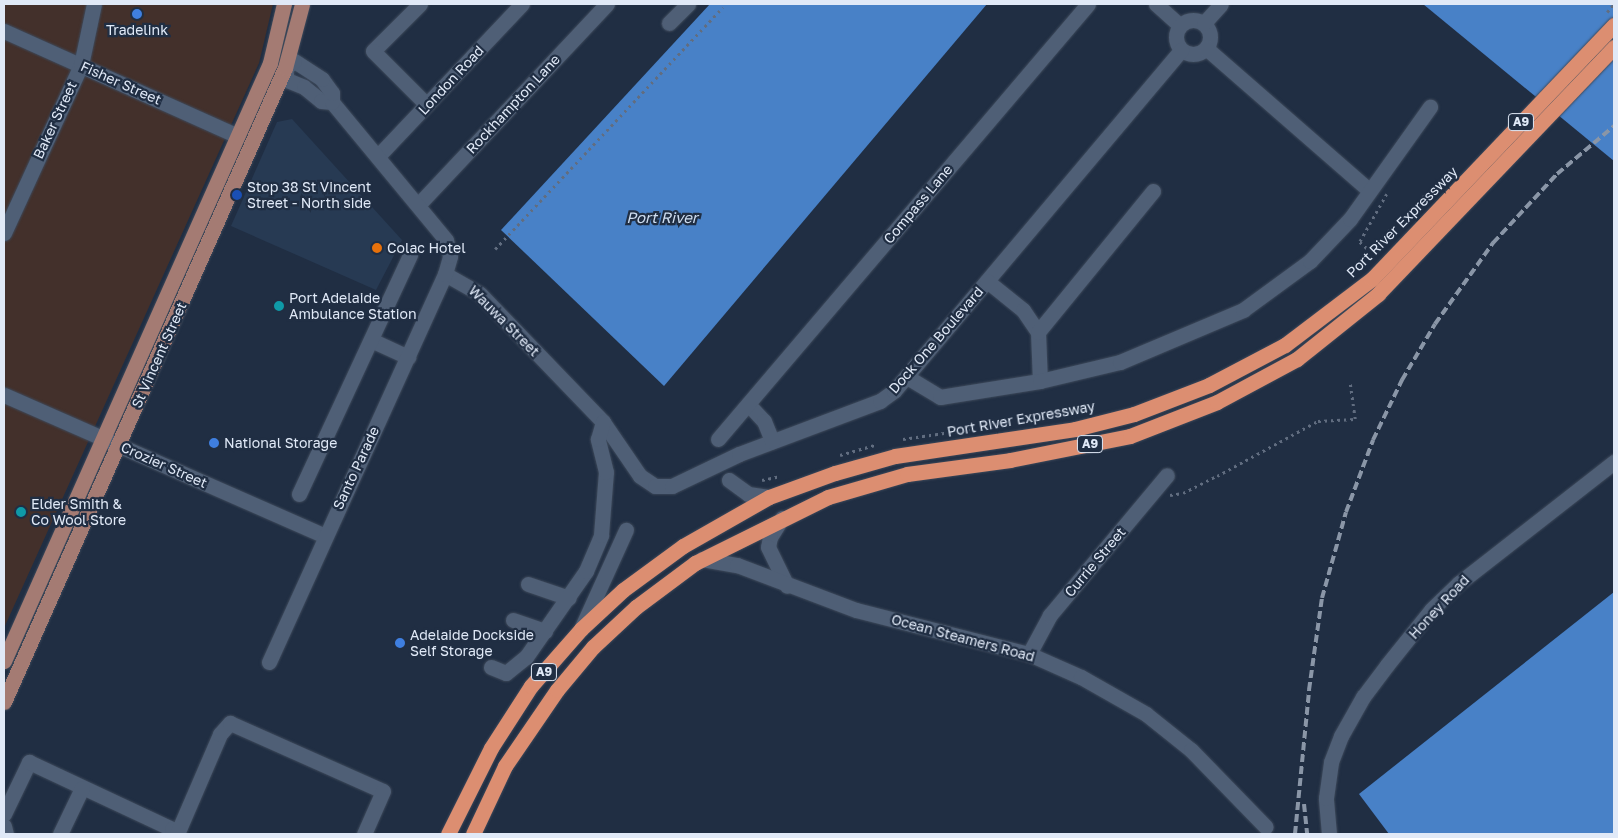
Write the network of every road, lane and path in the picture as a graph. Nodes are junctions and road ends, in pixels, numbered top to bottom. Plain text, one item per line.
1 (94, 4) edge
2 (284, 4) edge
3 (302, 4) edge
4 (420, 4) edge
5 (522, 4) edge
6 (607, 4) edge
7 (688, 4) edge
8 (1088, 4) edge
9 (1156, 4) edge
10 (1221, 4) edge
11 (723, 7) dead end
12 (669, 23) dead end
13 (1204, 24) junction
14 (1614, 25) edge
15 (1179, 26) junction
16 (4, 31) edge
17 (1206, 48) junction
18 (1614, 48) edge
19 (1181, 50) junction
20 (270, 62) junction
21 (81, 64) junction
22 (285, 68) junction
23 (427, 105) junction
24 (1430, 107) dead end
25 (238, 136) junction
26 (379, 155) junction
27 (1369, 190) junction
28 (1153, 191) dead end
29 (1428, 192) dead end
30 (1388, 193) dead end
31 (418, 205) junction
32 (1409, 211) junction
33 (1413, 216) dead end
34 (7, 217) edge
35 (4, 233) edge
36 (495, 249) dead end
37 (410, 255) dead end
38 (445, 274) junction
39 (987, 281) junction
40 (1038, 332) junction
41 (371, 340) junction
42 (408, 357) junction
43 (906, 377) junction
44 (1040, 381) junction
45 (1350, 384) dead end
46 (4, 395) edge
47 (748, 404) junction
48 (603, 422) junction
49 (102, 438) junction
50 (718, 439) dead end
51 (772, 441) junction
52 (119, 446) junction
53 (1614, 462) edge
54 (1167, 475) dead end
55 (729, 480) dead end
56 (299, 494) dead end
57 (769, 497) junction
58 (1148, 497) junction
59 (782, 518) junction
60 (626, 530) dead end
61 (325, 536) junction
62 (702, 559) junction
63 (528, 584) dead end
64 (787, 586) junction
65 (569, 598) junction
66 (512, 620) dead end
67 (581, 629) junction
68 (546, 631) junction
69 (1029, 654) junction
70 (4, 661) edge
71 (269, 662) dead end
72 (491, 667) dead end
73 (4, 702) edge
74 (82, 788) junction
75 (4, 814) edge
76 (4, 826) edge
77 (1266, 826) dead end
78 (6, 834) edge
79 (60, 834) edge
80 (176, 834) edge
81 (364, 834) edge
82 (448, 834) edge
83 (473, 834) edge
84 (1329, 834) edge

1 - 21 street, Baker Street
2 - 20 main road, St Vincent Street
3 - 22 main road, St Vincent Street
4 - 23 street
5 - 23 street, London Road
6 - 31 street, Rockhampton Lane
7 - 12 street
8 - 47 street, Compass Lane
9 - 15 street
10 - 13 street
11 - 36 path
13 - 15 street
13 - 17 street
14 - 57 highway, Port River Expressway / A9
15 - 19 street
16 - 21 street, Fisher Street
17 - 19 street
17 - 27 street
18 - 59 highway, A9
19 - 39 street, Dock One Boulevard
20 - 22 street
20 - 25 main road, St Vincent Street
21 - 25 street, Fisher Street
21 - 34 street, Baker Street
22 - 26 street
22 - 52 main road, St Vincent Street
23 - 26 street, London Road
24 - 27 street
25 - 49 main road, St Vincent Street
26 - 31 street
27 - 44 street
28 - 40 street
29 - 32 path
30 - 32 path
31 - 38 street
32 - 33 path
34 - 35 street, Baker Street
37 - 41 street
38 - 42 street, Santo Parade
38 - 48 street, Wauwa Street
39 - 40 street
39 - 43 street, Dock One Boulevard
40 - 44 street
41 - 42 street
41 - 56 street
42 - 61 street, Santo Parade
43 - 44 street
43 - 51 street, Dock One Boulevard
45 - 58 path
46 - 49 street, Crozier Street
47 - 50 street, Compass Lane
47 - 51 street
48 - 51 street, Dock One Boulevard
48 - 65 street
49 - 52 street, Crozier Street
49 - 70 main road, St Vincent Street
52 - 61 street, Crozier Street
52 - 73 main road, St Vincent Street
53 - 84 street, Honey Road
54 - 58 street, Currie Street
55 - 57 street
57 - 67 highway, Port River Expressway / A9
58 - 69 street, Currie Street
59 - 62 highway, A9
59 - 64 street
60 - 67 street
61 - 71 street, Santo Parade
62 - 64 street, Ocean Steamers Road
62 - 83 highway, A9
63 - 65 street
64 - 69 street, Ocean Steamers Road
65 - 68 street
66 - 68 street
67 - 82 highway, Port River Expressway / A9
68 - 72 street
69 - 77 street, Ocean Steamers Road
74 - 75 street
74 - 79 street
74 - 80 street
76 - 78 street
80 - 81 street

